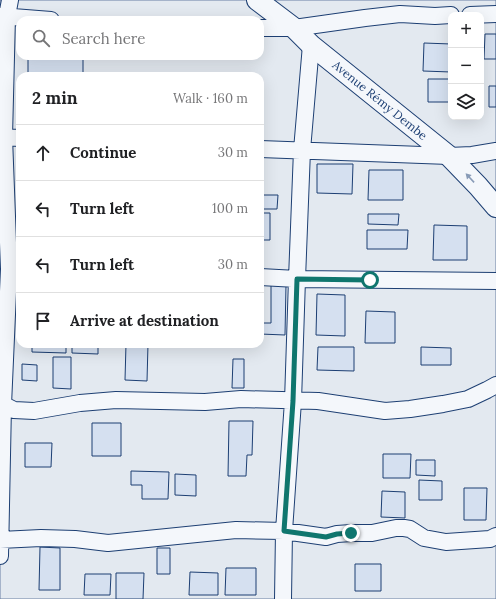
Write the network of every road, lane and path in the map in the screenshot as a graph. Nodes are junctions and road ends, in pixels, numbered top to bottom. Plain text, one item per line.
1 (10, 0) edge
2 (257, 0) edge
3 (484, 14) edge
4 (496, 14) edge
5 (4, 16) edge
6 (448, 16) edge
7 (16, 17) edge
8 (264, 28) edge
9 (294, 28) junction
10 (311, 45) junction
11 (8, 138) edge
12 (264, 149) edge
13 (302, 150) junction
14 (496, 151) edge
15 (449, 156) junction
16 (496, 208) edge
17 (10, 269) edge
18 (264, 277) edge
19 (297, 279) junction
20 (496, 280) edge
21 (496, 385) edge
22 (293, 401) junction
23 (2, 404) edge
24 (284, 531) junction
25 (496, 536) edge
26 (0, 540) edge
27 (0, 556) edge
28 (283, 599) edge

1 - 5 street
2 - 9 street, Avenue Rémy Dembe
3 - 4 street
5 - 7 street
5 - 11 street
6 - 9 street
8 - 9 street
9 - 10 street, Avenue Rémy Dembe
10 - 13 street
10 - 15 street, Avenue Rémy Dembe
11 - 17 street
12 - 13 street
13 - 15 street
13 - 19 street
14 - 15 street
16 -> 15 street, Avenue Rémy Dembe
17 - 23 street
18 - 19 street
19 - 20 street
19 - 22 street
21 - 22 street
22 - 23 street
22 - 24 street
23 - 26 street
24 - 25 street
24 - 26 street
24 - 28 street
26 - 27 street

